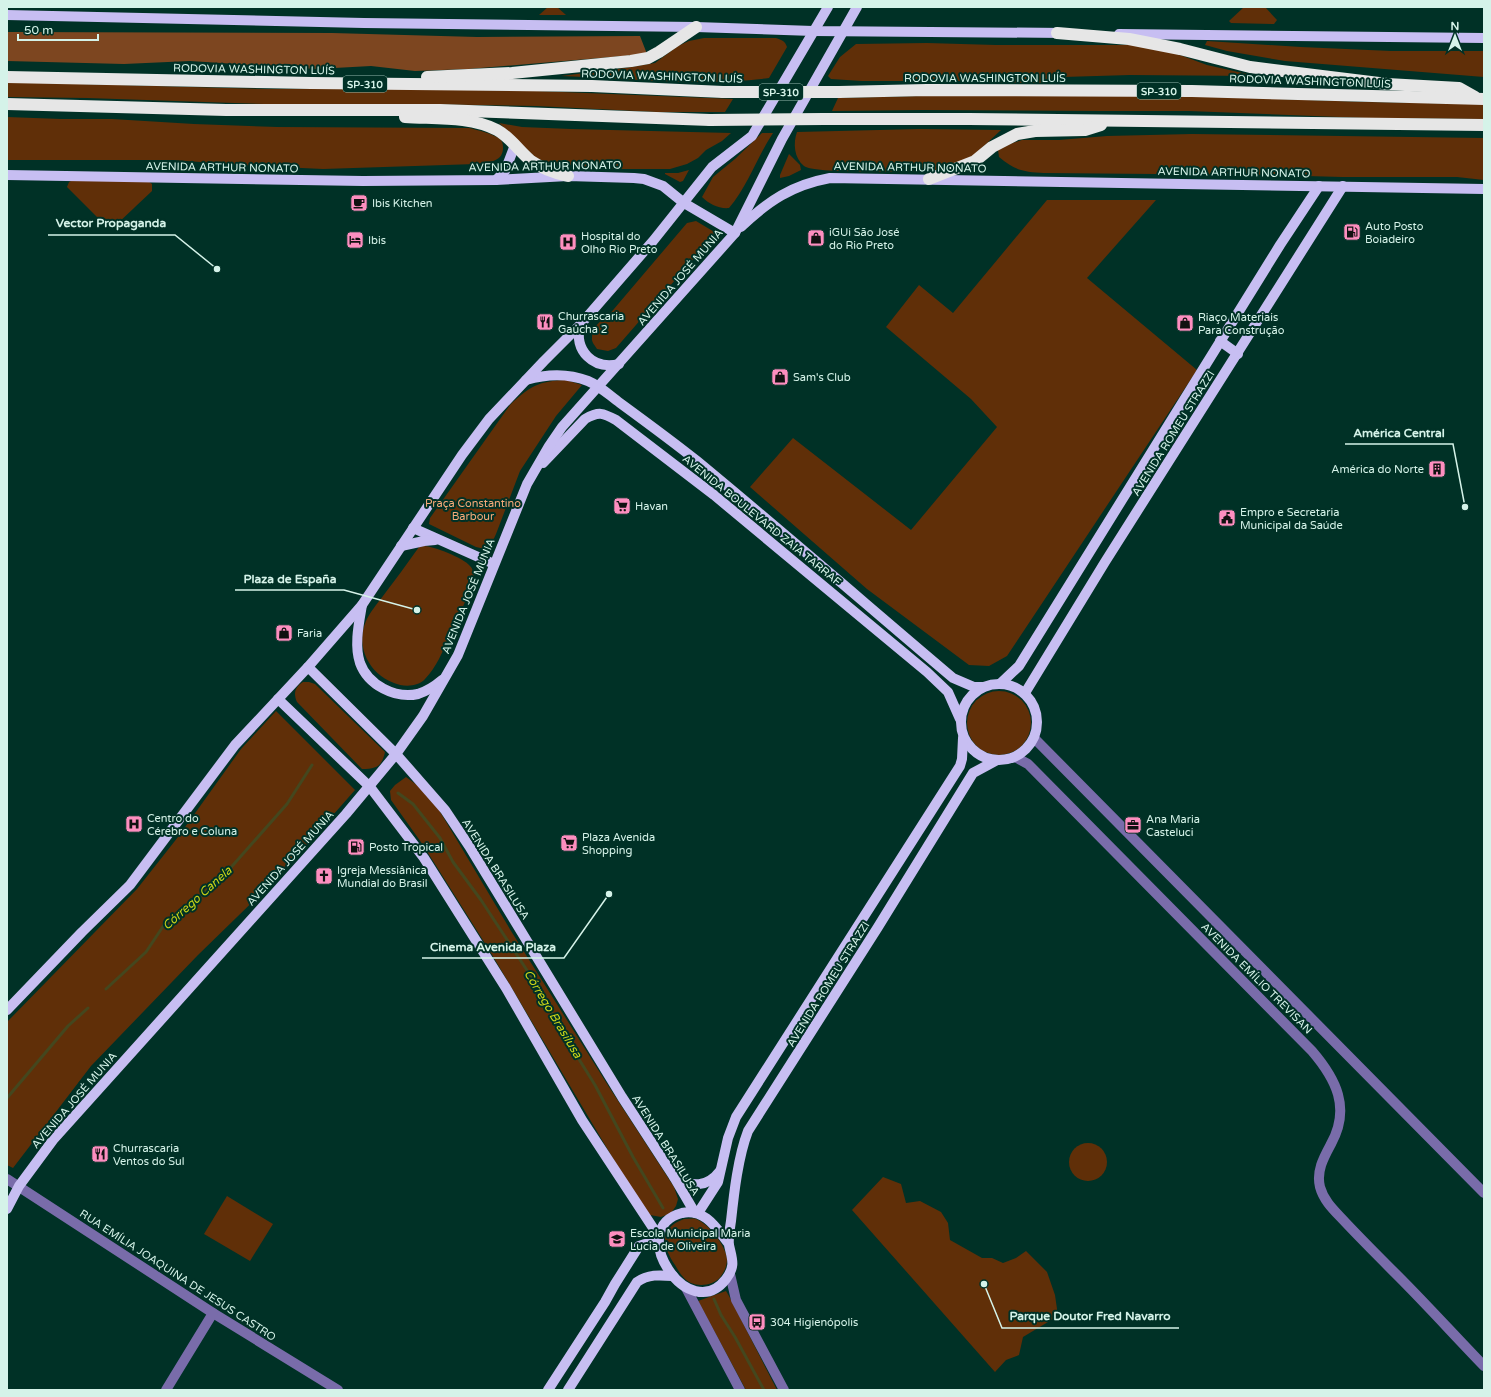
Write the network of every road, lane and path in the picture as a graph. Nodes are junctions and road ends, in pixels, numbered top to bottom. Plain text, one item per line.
1 (828, 7) edge
2 (857, 7) edge
3 (7, 16) edge
4 (696, 27) junction
5 (813, 31) junction
6 (843, 32) junction
7 (1057, 33) junction
8 (1484, 38) edge
9 (7, 77) edge
10 (311, 83) junction
11 (1481, 99) edge
12 (7, 104) edge
13 (226, 110) junction
14 (1116, 121) junction
15 (1484, 125) edge
16 (514, 145) junction
17 (7, 175) edge
18 (568, 176) junction
19 (929, 179) junction
20 (496, 180) junction
21 (1319, 186) junction
22 (1343, 186) junction
23 (1484, 188) edge
24 (684, 203) junction
25 (735, 232) junction
26 (580, 325) junction
27 (1220, 341) junction
28 (1238, 354) junction
29 (619, 364) junction
30 (525, 380) junction
31 (599, 386) junction
32 (535, 471) junction
33 (413, 528) junction
34 (437, 540) junction
35 (401, 546) junction
36 (494, 564) junction
37 (362, 605) junction
38 (308, 667) junction
39 (446, 676) junction
40 (1001, 683) junction
41 (982, 687) junction
42 (1025, 693) junction
43 (278, 699) junction
44 (960, 719) junction
45 (963, 738) junction
46 (1034, 738) junction
47 (396, 754) junction
48 (1015, 757) junction
49 (997, 760) junction
50 (370, 787) junction
51 (7, 1010) edge
52 (721, 1169) junction
53 (674, 1177) junction
54 (7, 1179) edge
55 (19, 1186) junction
56 (1484, 1193) edge
57 (7, 1209) edge
58 (696, 1213) junction
59 (659, 1240) junction
60 (729, 1244) junction
61 (730, 1274) junction
62 (673, 1276) junction
63 (686, 1288) junction
64 (213, 1313) junction
65 (1484, 1366) edge
66 (166, 1390) edge
67 (338, 1390) edge
68 (548, 1390) edge
69 (568, 1390) edge
70 (740, 1390) edge
71 (784, 1390) edge

1 - 5 main road
2 - 6 main road, AVENIDA JOSÉ MUNIA
3 - 4 main road
4 - 5 main road
4 - 10 highway
5 - 6 main road
5 - 24 main road
6 - 7 main road
6 - 25 main road, AVENIDA JOSÉ MUNIA
7 - 8 main road
7 - 11 highway
9 - 10 highway, RODOVIA WASHINGTON LUÍS / SP-310
10 - 11 highway, RODOVIA WASHINGTON LUÍS / SP-310, bridge
12 - 13 highway
13 - 14 highway, bridge
13 - 16 highway
14 - 15 highway
14 - 19 highway
16 - 18 highway
16 - 20 main road
17 - 20 main road, AVENIDA ARTHUR NONATO
18 - 20 main road, AVENIDA ARTHUR NONATO
18 - 24 main road, AVENIDA ARTHUR NONATO
19 - 21 main road, AVENIDA ARTHUR NONATO
19 - 25 main road, AVENIDA ARTHUR NONATO
21 - 22 main road, AVENIDA ARTHUR NONATO
21 - 27 main road, AVENIDA ROMEU STRAZZI
22 - 23 main road, AVENIDA ARTHUR NONATO
22 - 28 main road, AVENIDA ROMEU STRAZZI
24 - 25 main road, AVENIDA ARTHUR NONATO
24 - 26 main road
25 - 29 main road, AVENIDA JOSÉ MUNIA
26 - 29 main road
26 - 30 main road
27 - 28 main road
27 - 40 main road, AVENIDA ROMEU STRAZZI
28 - 42 main road, AVENIDA ROMEU STRAZZI
29 - 31 main road, AVENIDA JOSÉ MUNIA
30 - 31 main road
30 - 33 main road
31 - 32 main road, AVENIDA JOSÉ MUNIA
31 - 41 main road, AVENIDA BOULEVARD ZAIA TARRAF
32 - 36 main road, AVENIDA JOSÉ MUNIA
32 - 44 main road, AVENIDA BOULEVARD ZAIA TARRAF
33 - 34 main road
33 - 35 main road
34 - 35 main road
34 - 36 main road
35 - 37 main road
36 - 39 main road, AVENIDA JOSÉ MUNIA
37 - 38 main road
37 - 39 main road
38 - 43 main road
38 - 47 main road, AVENIDA BRASILUSA
39 - 47 main road, AVENIDA JOSÉ MUNIA
40 - 41 main road
40 - 42 main road
41 - 44 main road
42 - 46 main road
43 - 50 main road
43 - 51 main road
44 - 45 main road
45 - 49 main road
45 - 52 main road, AVENIDA ROMEU STRAZZI
46 - 48 main road
46 - 56 street, AVENIDA EMÍLIO TREVISAN
47 - 50 main road, AVENIDA JOSÉ MUNIA
47 - 53 main road, AVENIDA BRASILUSA
48 - 49 main road
48 - 65 street, AVENIDA EMÍLIO TREVISAN
49 - 60 main road, AVENIDA ROMEU STRAZZI
50 - 55 main road, AVENIDA JOSÉ MUNIA
50 - 59 main road
52 - 53 main road
52 - 58 main road, AVENIDA ROMEU STRAZZI
53 - 58 main road, AVENIDA BRASILUSA
54 - 55 street, RUA EMÍLIA JOAQUINA DE JESUS CASTRO
55 - 57 main road, AVENIDA JOSÉ MUNIA
55 - 64 street, RUA EMÍLIA JOAQUINA DE JESUS CASTRO
58 - 59 main road
58 - 60 main road
59 - 62 main road
59 - 68 main road
60 - 61 main road
61 - 63 main road
61 - 71 street
62 - 63 main road
62 - 69 main road
63 - 70 street
64 - 66 street
64 - 67 street, RUA EMÍLIA JOAQUINA DE JESUS CASTRO

